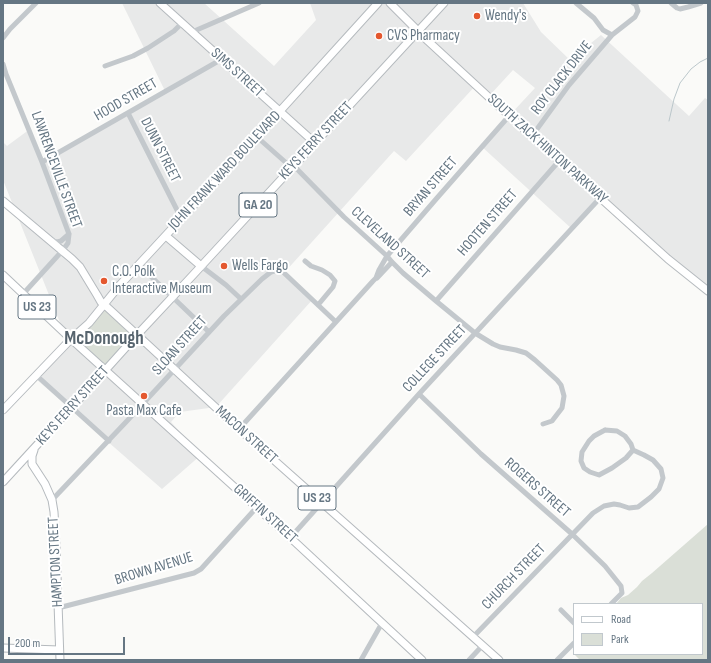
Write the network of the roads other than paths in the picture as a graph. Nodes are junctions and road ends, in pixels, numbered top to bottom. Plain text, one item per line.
1 (36, 3) edge
2 (160, 3) edge
3 (259, 3) edge
4 (378, 3) edge
5 (390, 3) edge
6 (444, 3) edge
7 (576, 3) edge
8 (633, 3) edge
9 (671, 3) edge
10 (701, 3) edge
11 (182, 23) junction
12 (418, 31) junction
13 (192, 32) junction
14 (612, 36) junction
15 (3, 38) edge
16 (222, 59) junction
17 (3, 64) edge
18 (105, 66) dead end
19 (4, 73) edge
20 (280, 112) junction
21 (128, 113) junction
22 (509, 116) junction
23 (532, 136) junction
24 (257, 137) junction
25 (315, 143) junction
26 (559, 161) junction
27 (42, 162) junction
28 (293, 167) junction
29 (600, 198) junction
30 (3, 202) edge
31 (182, 218) junction
32 (69, 234) junction
33 (166, 236) junction
34 (51, 240) junction
35 (63, 250) junction
36 (387, 256) junction
37 (305, 261) dead end
38 (392, 262) junction
39 (139, 265) junction
40 (201, 266) junction
41 (3, 275) edge
42 (376, 278) junction
43 (116, 290) junction
44 (95, 291) junction
45 (708, 291) edge
46 (23, 294) junction
47 (172, 297) junction
48 (241, 299) junction
49 (436, 301) junction
50 (104, 304) junction
51 (318, 305) junction
52 (336, 322) junction
53 (209, 332) junction
54 (476, 333) junction
55 (137, 335) junction
56 (71, 338) junction
57 (106, 370) junction
58 (175, 370) junction
59 (36, 375) junction
60 (419, 394) junction
61 (144, 404) junction
62 (73, 407) junction
63 (3, 410) edge
64 (543, 424) dead end
65 (239, 429) junction
66 (109, 441) junction
67 (34, 448) junction
68 (633, 450) junction
69 (34, 468) junction
70 (12, 472) junction
71 (3, 482) edge
72 (52, 500) junction
73 (322, 502) junction
74 (257, 507) junction
75 (572, 534) junction
76 (290, 538) junction
77 (612, 603) edge
78 (58, 608) junction
79 (560, 610) dead end
80 (573, 622) edge
81 (382, 623) junction
82 (473, 637) junction
83 (573, 644) edge
84 (482, 645) junction
85 (3, 648) edge
86 (59, 650) junction
87 (60, 660) edge
88 (361, 660) edge
89 (422, 660) edge
90 (469, 660) edge
91 (499, 660) edge
92 (558, 660) edge

1 - 15 street
2 - 11 main road, SIMS STREET
3 - 13 street
4 - 20 main road, JOHN FRANK WARD BOULEVARD
5 - 12 main road, SOUTH ZACK HINTON PARKWAY
6 - 12 main road, KEYS FERRY STREET
7 - 14 street
8 - 14 street, ROY CLACK DRIVE
9 - 10 street
11 - 13 main road, SIMS STREET
11 - 18 street
12 - 22 main road, SOUTH ZACK HINTON PARKWAY
12 - 25 main road, KEYS FERRY STREET / GA 20
13 - 16 main road, SIMS STREET
14 - 23 street, ROY CLACK DRIVE
16 - 20 main road, SIMS STREET
16 - 21 street, HOOD STREET
17 - 19 street, LAWRENCEVILLE STREET
19 - 27 street, LAWRENCEVILLE STREET
20 - 24 main road, JOHN FRANK WARD BOULEVARD
20 - 25 main road, SIMS STREET
21 - 27 street, HOOD STREET
21 - 31 street, DUNN STREET
22 - 23 main road, SOUTH ZACK HINTON PARKWAY
22 - 36 street, BRYAN STREET
23 - 26 main road, SOUTH ZACK HINTON PARKWAY
24 - 28 street, CLEVELAND STREET
24 - 31 main road, JOHN FRANK WARD BOULEVARD
25 - 28 main road, KEYS FERRY STREET / GA 20
26 - 29 main road, SOUTH ZACK HINTON PARKWAY
26 - 49 street, HOOTEN STREET
27 - 32 street, LAWRENCEVILLE STREET
28 - 36 street, CLEVELAND STREET
28 - 40 main road, KEYS FERRY STREET / GA 20
29 - 45 main road, SOUTH ZACK HINTON PARKWAY
29 - 54 street, COLLEGE STREET
30 - 34 main road, MACON STREET / US 23
31 - 33 main road, JOHN FRANK WARD BOULEVARD
32 - 34 street
32 - 35 street, LAWRENCEVILLE STREET
33 - 39 main road, JOHN FRANK WARD BOULEVARD
33 - 40 main road
34 - 35 main road, MACON STREET / US 23
35 - 44 main road, MACON STREET / US 23
35 - 46 street, LAWRENCEVILLE STREET
36 - 38 street, CLEVELAND STREET
36 - 42 street, BRYAN STREET
37 - 51 street
38 - 42 street, BRYAN STREET
38 - 49 street, CLEVELAND STREET
39 - 43 main road, JOHN FRANK WARD BOULEVARD
39 - 47 street
40 - 47 main road, KEYS FERRY STREET / GA 20
40 - 48 street
41 - 46 main road, US 23
42 - 52 street, BRYAN STREET
43 - 44 main road
43 - 50 main road, JOHN FRANK WARD BOULEVARD
44 - 50 main road, MACON STREET / US 23
46 - 56 main road, US 23
47 - 53 street
47 - 55 main road, KEYS FERRY STREET / GA 20
48 - 51 street, SLOAN STREET
48 - 53 street, SLOAN STREET
49 - 54 street, CLEVELAND STREET
50 - 55 main road, MACON STREET / US 23
50 - 56 main road, JOHN FRANK WARD BOULEVARD
51 - 52 street, SLOAN STREET
52 - 65 street, BRYAN STREET
53 - 58 street, SLOAN STREET
54 - 60 street, COLLEGE STREET
54 - 64 street, CLEVELAND STREET
55 - 57 main road, KEYS FERRY STREET / GA 20
55 - 58 main road, MACON STREET / US 23
56 - 57 main road, US 23
56 - 59 main road, JOHN FRANK WARD BOULEVARD
57 - 61 main road, GRIFFIN STREET / US 23
57 - 62 main road, KEYS FERRY STREET / GA 20
58 - 61 street, SLOAN STREET
58 - 65 main road, MACON STREET / US 23
59 - 62 street
59 - 63 main road, JOHN FRANK WARD BOULEVARD
60 - 73 street, COLLEGE STREET
60 - 75 street, ROGERS STREET
61 - 66 street, SLOAN STREET
61 - 74 main road, GRIFFIN STREET / US 23
62 - 66 street
62 - 67 main road, KEYS FERRY STREET / GA 20
65 - 73 main road, MACON STREET / US 23
66 - 72 street, SLOAN STREET
67 - 69 main road
67 - 70 main road, KEYS FERRY STREET
68 - 68 street
68 - 75 street, CHURCH STREET
69 - 70 main road
69 - 72 main road, HAMPTON STREET
70 - 71 main road, KEYS FERRY STREET
72 - 78 main road, HAMPTON STREET
73 - 76 street, COLLEGE STREET
73 - 82 main road, MACON STREET / US 23
74 - 76 main road, GRIFFIN STREET / US 23
74 - 78 street, BROWN AVENUE
75 - 77 street, ROGERS STREET
75 - 82 street, CHURCH STREET
76 - 81 main road, GRIFFIN STREET / US 23
78 - 86 main road, HAMPTON STREET
79 - 80 street
81 - 88 street
81 - 89 main road, GRIFFIN STREET / US 23
82 - 84 main road, MACON STREET / US 23
83 - 92 street
84 - 90 street
84 - 91 main road, MACON STREET / US 23
85 - 86 main road
86 - 87 main road, HAMPTON STREET

